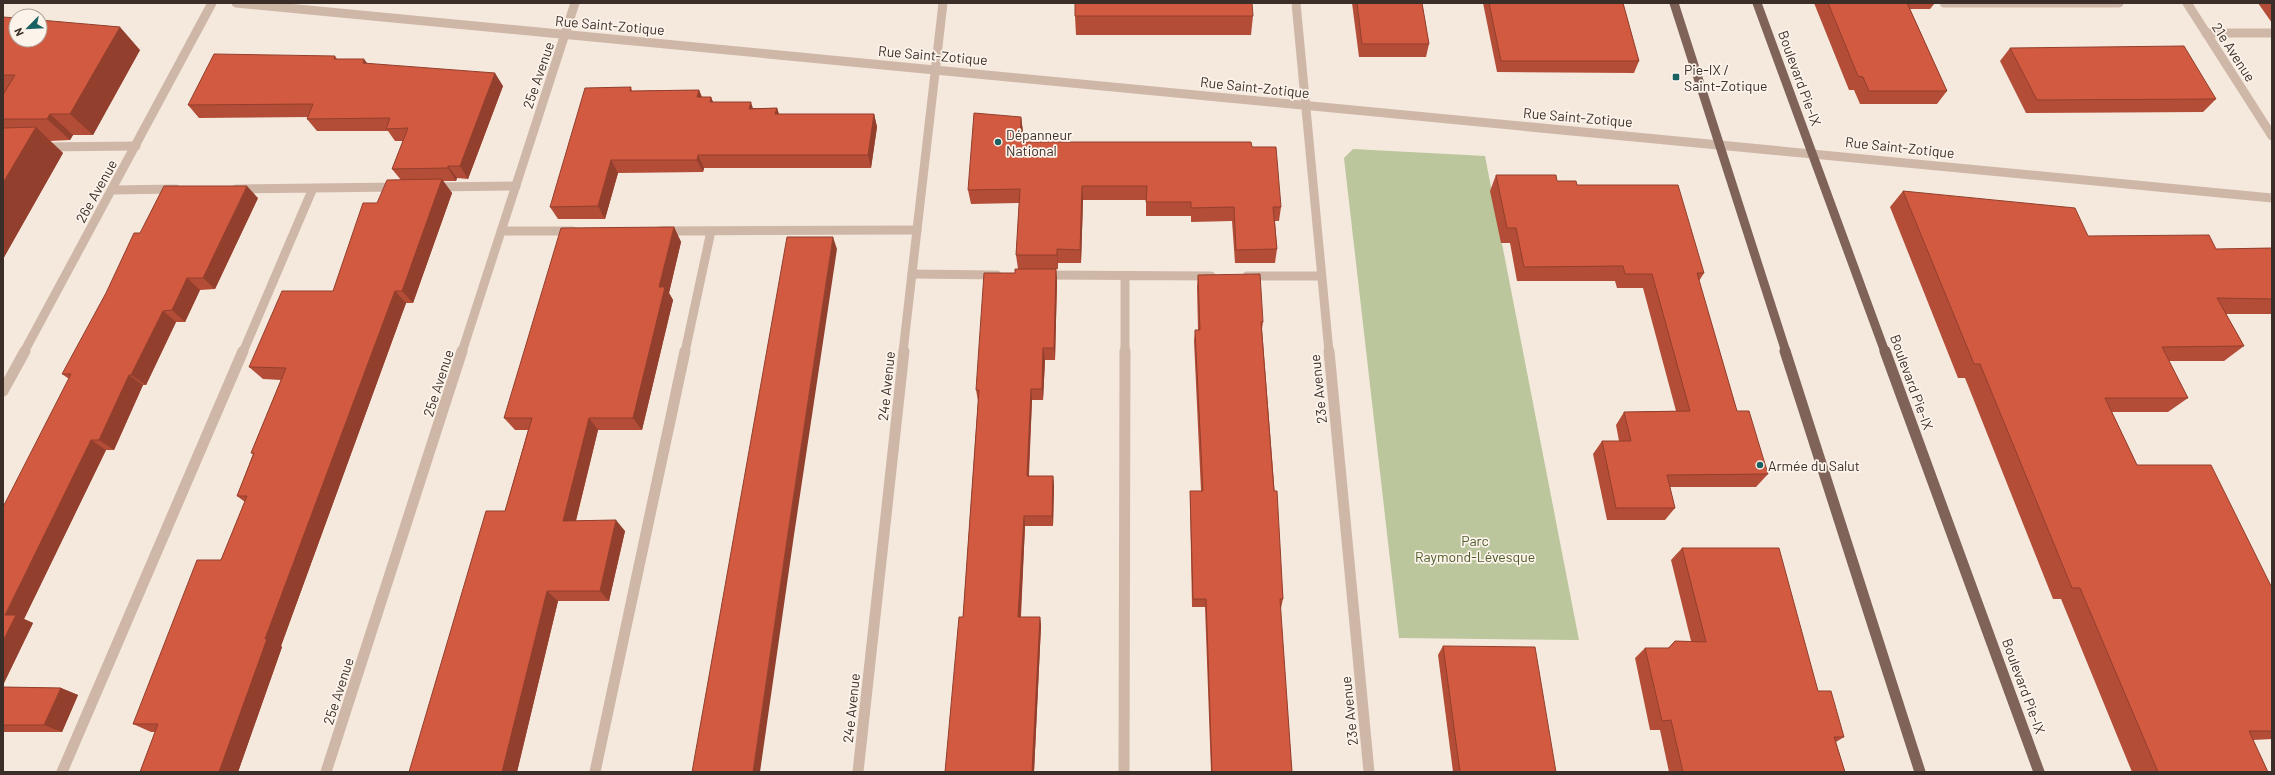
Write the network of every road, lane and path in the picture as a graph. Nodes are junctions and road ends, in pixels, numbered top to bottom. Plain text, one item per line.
1 (212, 3) edge
2 (236, 3) edge
3 (575, 3) edge
4 (943, 3) edge
5 (1296, 3) edge
6 (1674, 3) edge
7 (1757, 3) edge
8 (1944, 3) edge
9 (2119, 3) edge
10 (2187, 3) edge
11 (2272, 32) edge
12 (2206, 33) junction
13 (566, 36) junction
14 (934, 69) junction
15 (1305, 106) junction
16 (2272, 136) edge
17 (1719, 144) junction
18 (136, 146) junction
19 (34, 147) edge
20 (1812, 153) junction
21 (516, 186) junction
22 (408, 187) edge
23 (424, 187) edge
24 (313, 188) junction
25 (187, 189) edge
26 (226, 189) edge
27 (112, 190) junction
28 (2272, 198) edge
29 (579, 230) edge
30 (917, 230) junction
31 (502, 231) junction
32 (649, 231) edge
33 (711, 231) junction
34 (912, 274) junction
35 (1007, 275) edge
36 (1030, 275) edge
37 (1125, 276) junction
38 (1219, 276) edge
39 (1235, 276) edge
40 (1321, 276) junction
41 (3, 391) edge
42 (62, 772) edge
43 (326, 772) edge
44 (595, 772) edge
45 (858, 772) edge
46 (1124, 772) edge
47 (1369, 772) edge
48 (1920, 772) edge
49 (2039, 772) edge

1 - 18 street, 26e Avenue
2 - 13 street, Rue Saint-Zotique
3 - 13 street, 25e Avenue
4 - 14 street, 24e Avenue
5 - 15 street, 23e Avenue
6 - 17 main road
7 - 20 main road, Boulevard Pie-IX
8 - 9 street
10 - 12 street, 21e Avenue
11 - 12 street
12 - 16 street, 21e Avenue
13 - 14 street, Rue Saint-Zotique
13 - 21 street, 25e Avenue
14 - 15 street, Rue Saint-Zotique
14 - 30 street, 24e Avenue
15 - 17 street, Rue Saint-Zotique
15 - 40 street, 23e Avenue
17 - 20 street, Rue Saint-Zotique
17 - 48 main road
18 - 19 street
18 - 27 street, 26e Avenue
20 - 28 street, Rue Saint-Zotique
20 - 49 main road, Boulevard Pie-IX
21 - 23 street
21 - 31 street, 25e Avenue
22 - 24 street
24 - 26 street
24 - 42 street
25 - 27 street
27 - 41 street, 26e Avenue
29 - 31 street
30 - 33 street
30 - 34 street, 24e Avenue
31 - 43 street, 25e Avenue
32 - 33 street
33 - 44 street
34 - 35 street
34 - 45 street, 24e Avenue
36 - 37 street
37 - 38 street
37 - 46 street
39 - 40 street
40 - 47 street, 23e Avenue

